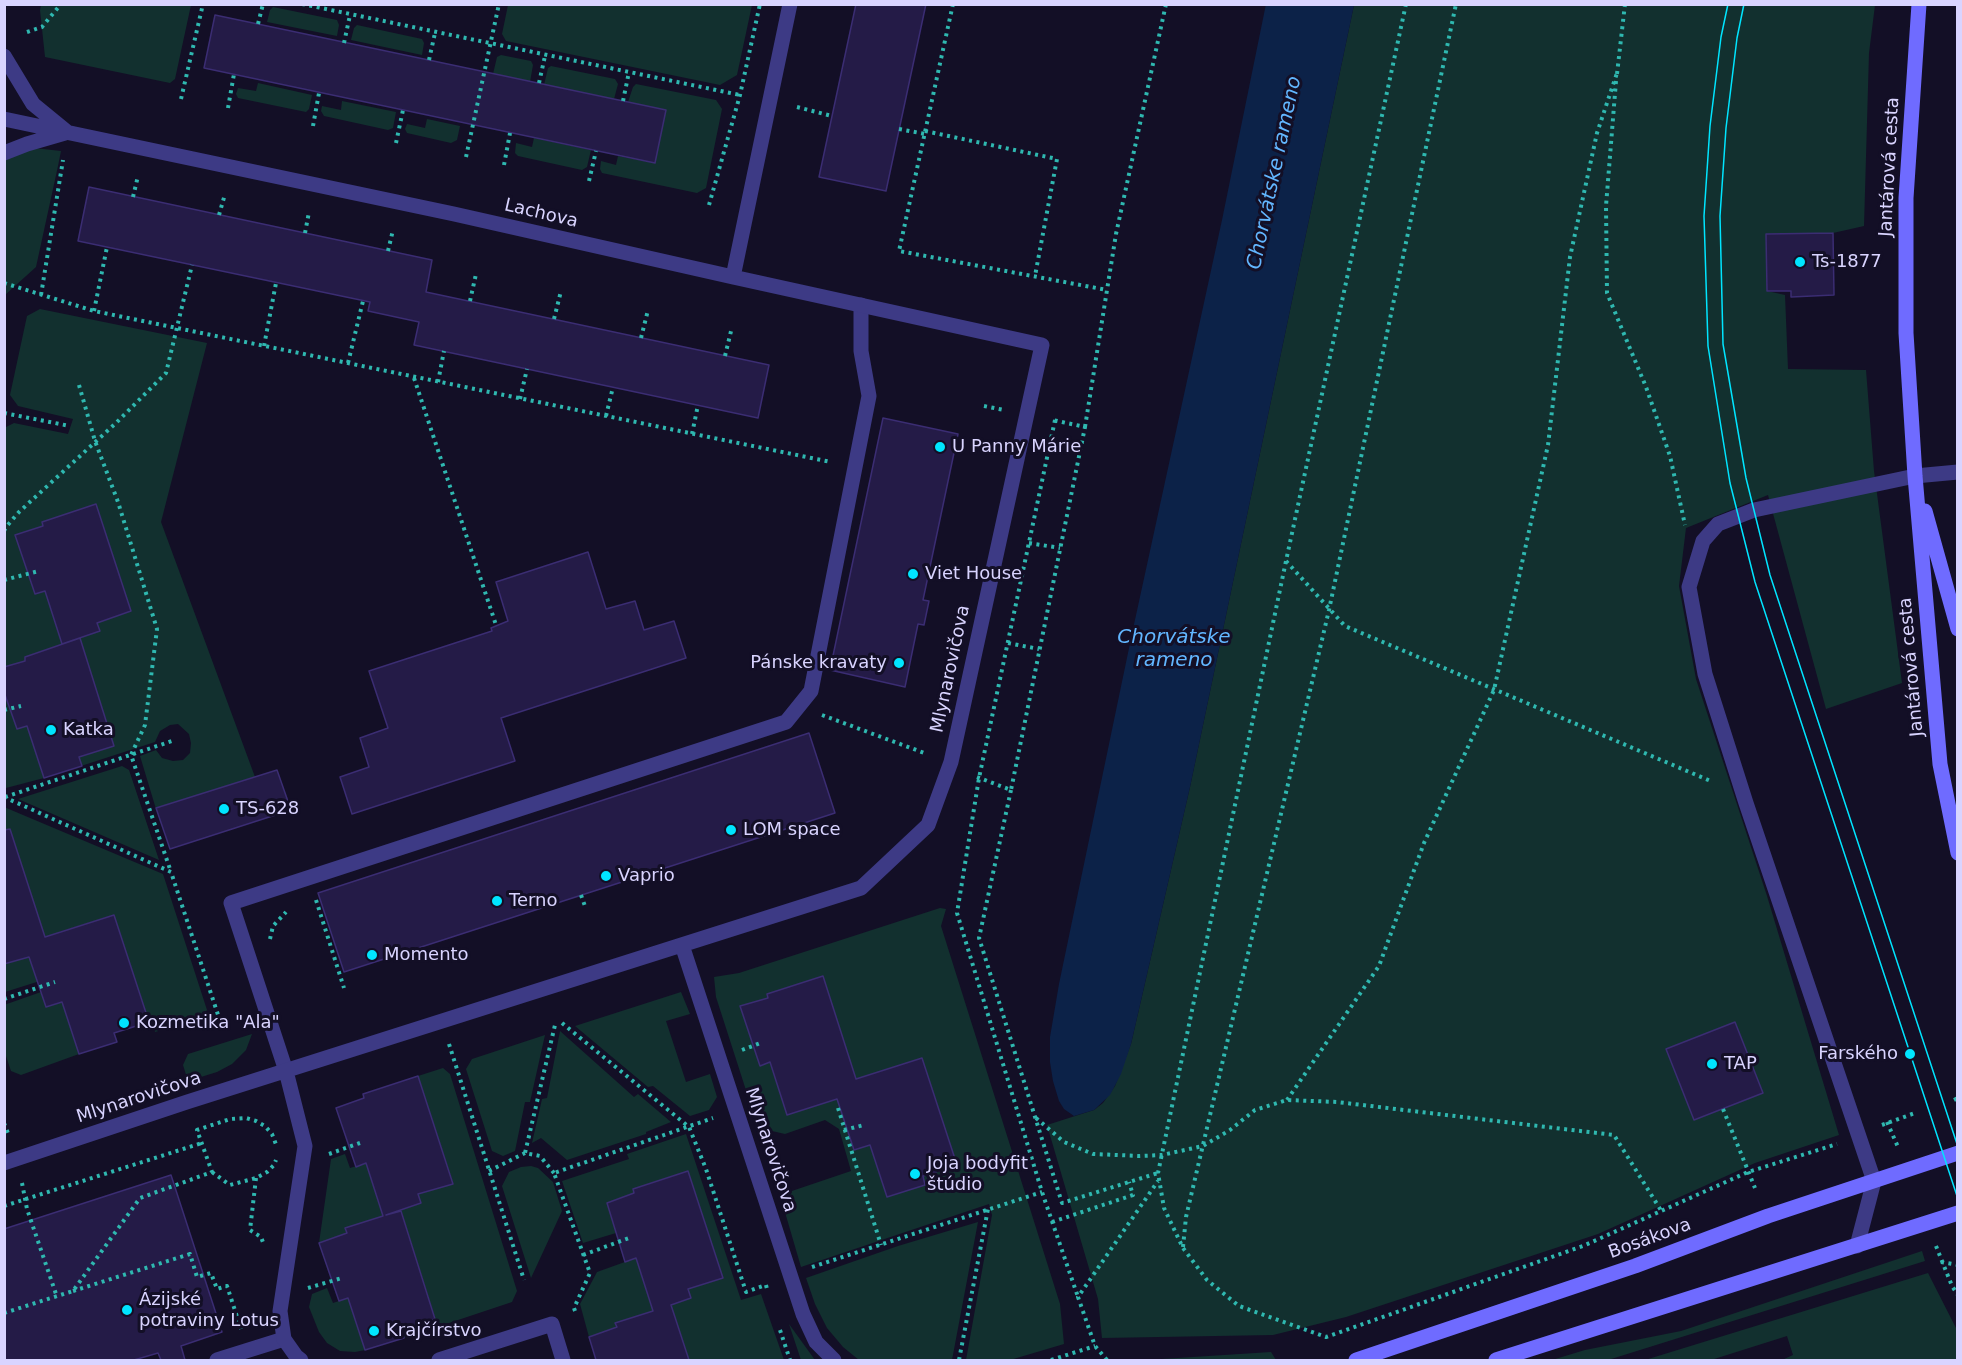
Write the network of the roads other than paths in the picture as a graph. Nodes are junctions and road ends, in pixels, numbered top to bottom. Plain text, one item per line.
1 (790, 4) edge
2 (1920, 4) edge
3 (4, 56) edge
4 (4, 119) edge
5 (68, 132) junction
6 (4, 153) edge
7 (733, 277) junction
8 (861, 305) junction
9 (1958, 472) edge
10 (1915, 476) junction
11 (1958, 629) edge
12 (1958, 853) edge
13 (682, 945) junction
14 (286, 1071) junction
15 (1958, 1152) edge
16 (4, 1163) edge
17 (1874, 1180) junction
18 (1958, 1213) edge
19 (1857, 1246) junction
20 (284, 1339) junction
21 (217, 1360) edge
22 (301, 1360) edge
23 (439, 1360) edge
24 (563, 1360) edge
25 (834, 1360) edge
26 (1356, 1360) edge
27 (1496, 1360) edge

1 - 7 street
2 - 10 street, Jantárová cesta
3 - 5 street, Lachova
4 - 5 street, Lachova
5 - 6 street, Lachova
5 - 7 street, Lachova
7 - 8 street, Mlynarovičova
8 - 13 street, Mlynarovičova
8 - 14 street
9 - 10 street
10 - 11 street, Jantárová cesta
10 - 12 street, Jantárová cesta
10 - 17 street
13 - 14 street, Mlynarovičova
13 - 25 street, Mlynarovičova
14 - 16 street, Mlynarovičova
14 - 20 street
15 - 17 street, Bosákova
17 - 19 street
17 - 26 street, Bosákova
18 - 19 street
19 - 27 street
20 - 21 street
20 - 22 street
23 - 24 street

